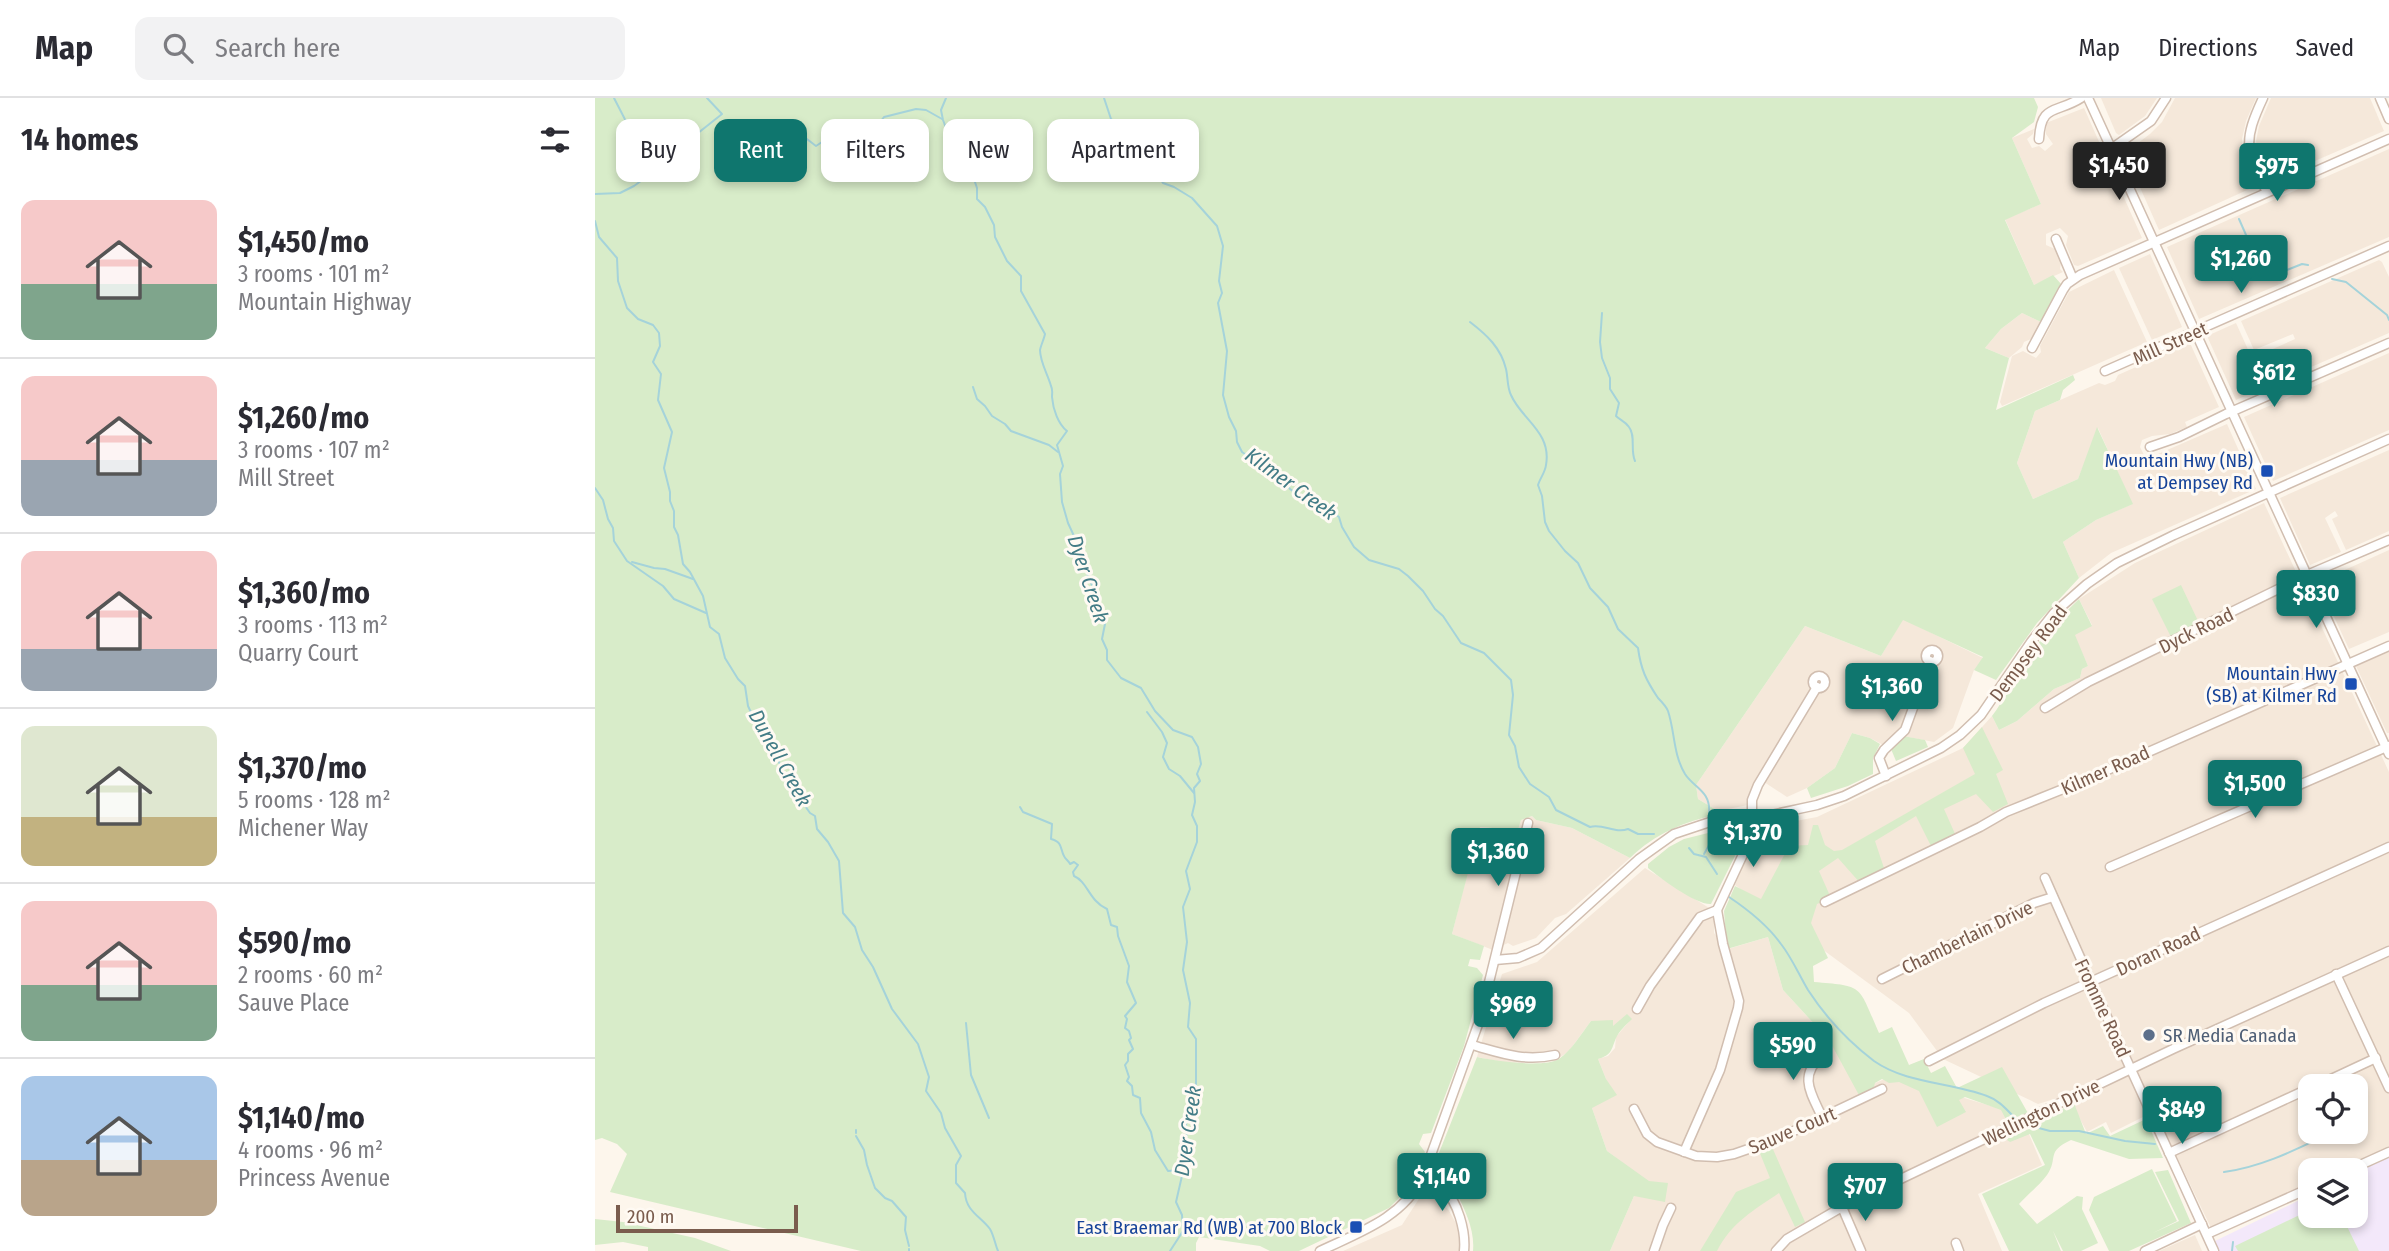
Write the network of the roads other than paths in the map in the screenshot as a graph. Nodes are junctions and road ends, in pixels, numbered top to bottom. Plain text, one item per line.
1 (2081, 98) edge
2 (2088, 98) edge
3 (2166, 98) edge
4 (2263, 98) edge
5 (2379, 98) edge
6 (2389, 119) edge
7 (2039, 139) dead end
8 (2389, 139) edge
9 (2111, 149) junction
10 (2267, 192) junction
11 (2056, 239) dead end
12 (2153, 242) junction
13 (2389, 246) edge
14 (2073, 279) junction
15 (2195, 332) junction
16 (2389, 343) edge
17 (2032, 348) dead end
18 (2105, 371) dead end
19 (2231, 412) junction
20 (2389, 439) edge
21 (2150, 447) dead end
22 (2270, 493) junction
23 (2389, 540) edge
24 (2307, 575) junction
25 (2389, 646) edge
26 (1930, 661) dead end
27 (2347, 665) junction
28 (1817, 687) dead end
29 (2045, 708) dead end
30 (2388, 749) edge
31 (1886, 776) junction
32 (1748, 818) junction
33 (1528, 823) dead end
34 (2389, 847) edge
35 (2110, 867) dead end
36 (2045, 878) dead end
37 (2053, 897) junction
38 (1825, 902) dead end
39 (1717, 910) junction
40 (2389, 951) edge
41 (1496, 960) junction
42 (2336, 974) junction
43 (1882, 979) dead end
44 (2091, 982) junction
45 (1637, 1009) dead end
46 (1472, 1045) junction
47 (1555, 1055) dead end
48 (1822, 1055) dead end
49 (2376, 1058) junction
50 (1929, 1061) dead end
51 (2130, 1069) junction
52 (2342, 1074) edge
53 (2389, 1087) edge
54 (1882, 1089) dead end
55 (2298, 1094) edge
56 (1634, 1109) dead end
57 (1822, 1117) junction
58 (1684, 1152) junction
59 (2389, 1152) edge
60 (2169, 1153) junction
61 (2368, 1162) edge
62 (1423, 1177) junction
63 (2298, 1193) edge
64 (1842, 1207) junction
65 (1671, 1208) dead end
66 (2202, 1224) junction
67 (2207, 1234) junction
68 (1320, 1251) edge
69 (1464, 1251) edge
70 (1654, 1251) edge
71 (1776, 1251) edge
72 (1861, 1251) edge
73 (2145, 1251) edge
74 (2214, 1251) edge

1 - 7 street
2 - 9 street
3 - 9 street
4 - 10 street
5 - 6 street
8 - 10 street
9 - 12 street
10 - 12 street
11 - 14 street
12 - 14 street
12 - 15 street
13 - 15 street, Mill Street
14 - 17 street
15 - 18 street, Mill Street
15 - 19 street
16 - 19 street
19 - 21 street
19 - 22 street
20 - 22 street, Dempsey Road
22 - 24 street
22 - 31 street, Dempsey Road
23 - 24 street, Dyck Road
24 - 27 street
24 - 29 street, Dyck Road
25 - 27 street, Kilmer Road
26 - 31 street
27 - 30 street
27 - 38 street, Kilmer Road
28 - 32 street
30 - 35 street
31 - 32 street, Dempsey Road
32 - 39 street
32 - 41 street, Dempsey Road
33 - 41 street
34 - 44 street, Doran Road
36 - 37 street, Fromme Road
37 - 43 street, Chamberlain Drive
37 - 44 street, Fromme Road
39 - 45 street
39 - 58 street
40 - 42 street, Wellington Drive
41 - 46 street
42 - 49 street
42 - 51 street, Wellington Drive
44 - 50 street, Doran Road
44 - 51 street, Fromme Road
46 - 47 street
46 - 62 street
48 - 57 street
49 - 52 street
49 - 53 street
51 - 60 street, Fromme Road
51 - 64 street, Wellington Drive
54 - 57 street, Sauve Court
55 - 60 street
56 - 58 street, Sauve Court
57 - 58 street, Sauve Court
59 - 61 street
60 - 66 street, Fromme Road
62 - 68 street
62 - 69 street
63 - 67 street
64 - 71 street, Wellington Drive
64 - 72 street
65 - 70 street
66 - 67 street, Fromme Road
66 - 73 street
67 - 74 street, Fromme Road

